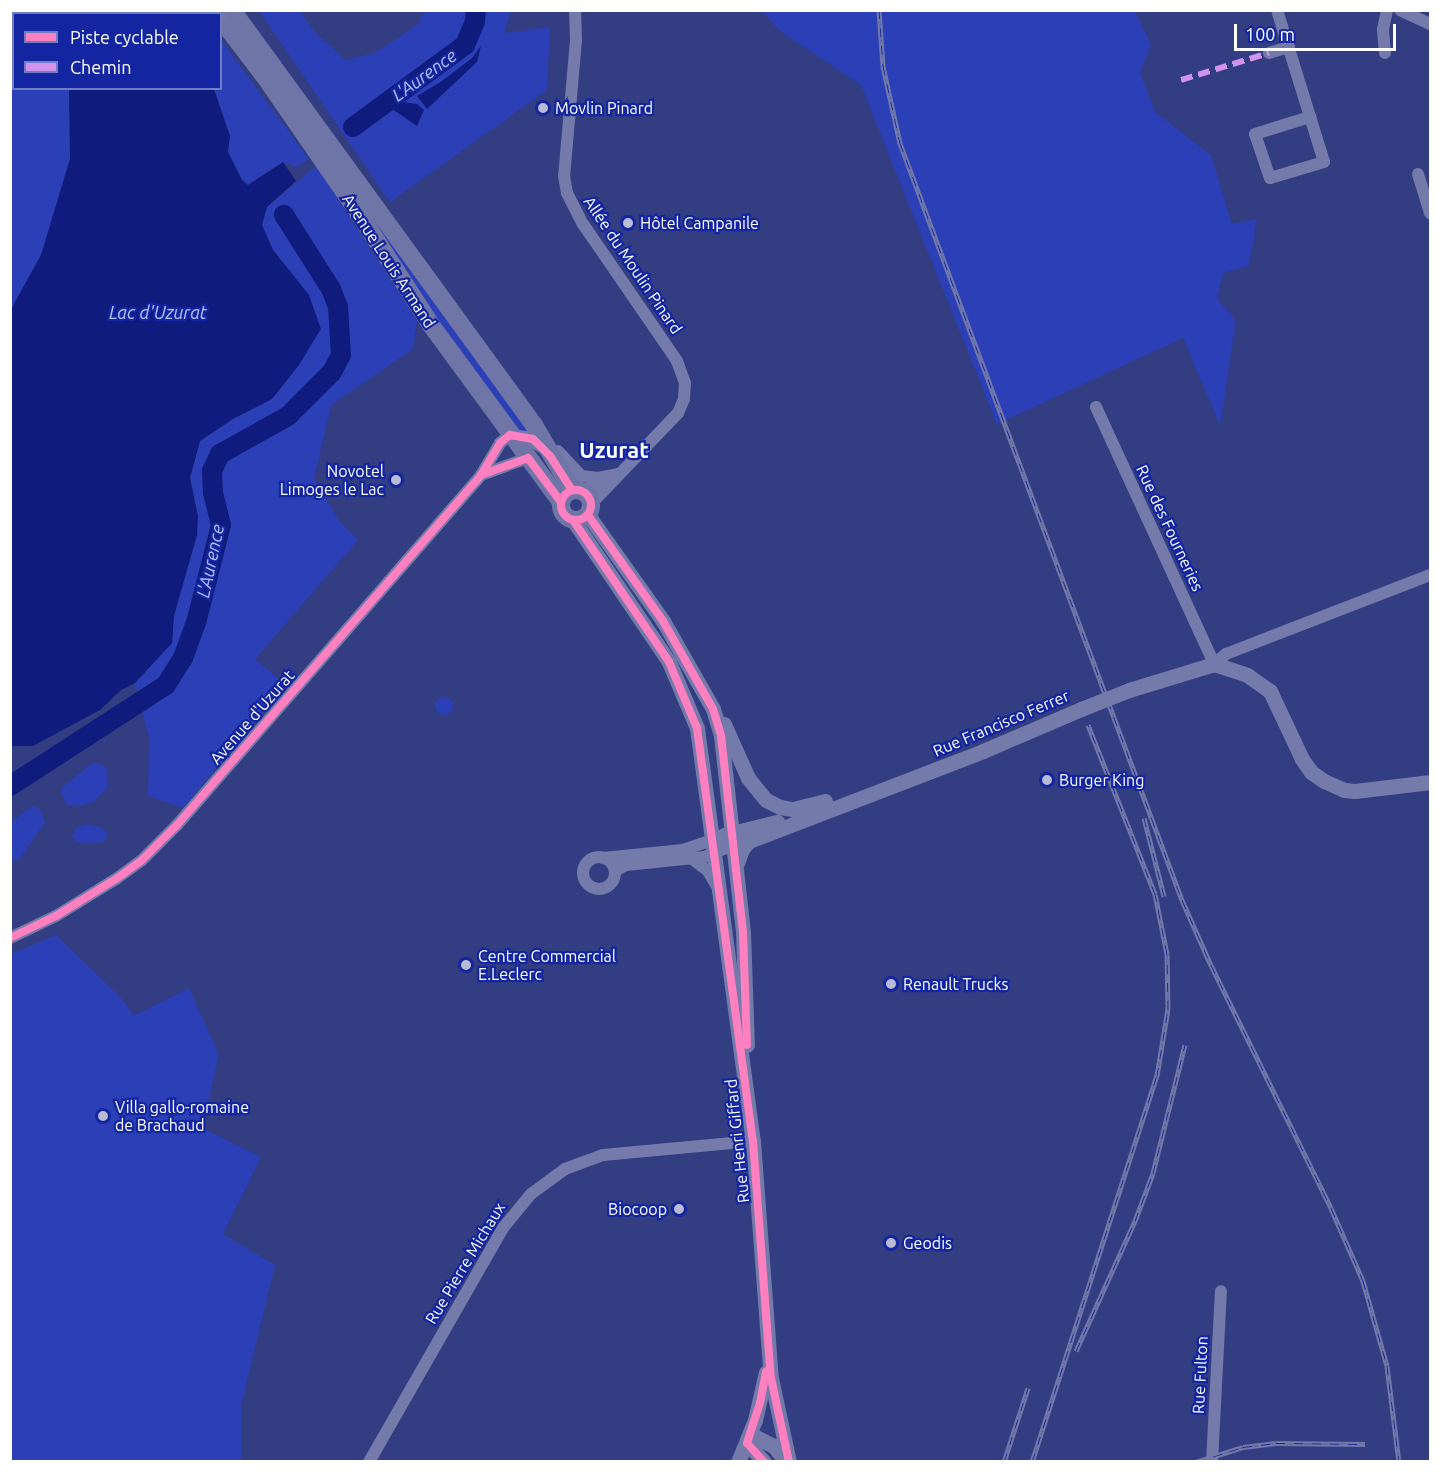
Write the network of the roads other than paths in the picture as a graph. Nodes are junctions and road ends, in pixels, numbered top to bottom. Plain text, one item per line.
1 (234, 10) edge
2 (575, 10) edge
3 (1277, 10) edge
4 (1387, 10) edge
5 (1400, 10) edge
6 (222, 21) edge
7 (1431, 24) edge
8 (1289, 46) junction
9 (1269, 53) dead end
10 (1385, 53) dead end
11 (1310, 117) junction
12 (1419, 174) dead end
13 (1431, 213) edge
14 (512, 395) junction
15 (1096, 407) dead end
16 (510, 435) junction
17 (550, 456) junction
18 (528, 458) junction
19 (619, 474) junction
20 (481, 475) junction
21 (578, 504) junction
22 (1431, 576) edge
23 (1214, 664) junction
24 (713, 709) junction
25 (1431, 782) edge
26 (895, 786) junction
27 (802, 820) junction
28 (758, 838) junction
29 (723, 842) junction
30 (603, 858) junction
31 (692, 858) junction
32 (736, 869) junction
33 (615, 871) junction
34 (738, 886) junction
35 (718, 890) junction
36 (10, 938) edge
37 (748, 1099) junction
38 (753, 1141) junction
39 (1221, 1291) dead end
40 (769, 1358) junction
41 (748, 1439) junction
42 (369, 1461) edge
43 (738, 1461) edge
44 (764, 1461) edge
45 (787, 1461) edge
46 (1212, 1461) edge

1 - 14 main road, Avenue Louis Armand
2 - 19 street, Allée du Moulin Pinard
3 - 8 street
4 - 10 street
5 - 7 street
6 - 16 main road, Avenue Louis Armand
8 - 9 street
8 - 11 street
11 - 11 street
12 - 13 street
14 - 17 main road, Avenue Louis Armand
14 - 19 street
15 - 23 street, Rue des Fourneries
16 - 17 street
16 - 18 main road, Avenue Louis Armand
16 - 20 street, Avenue d'Uzurat
17 - 21 main road, Avenue Louis Armand
18 - 20 street, Avenue d'Uzurat
18 - 21 main road, Avenue Louis Armand
19 - 21 street, Allée du Moulin Pinard
20 - 36 street, Avenue d'Uzurat
21 - 24 street, Avenue Louis Armand
21 - 29 street, Avenue Louis Armand
22 - 23 street
23 - 25 street
23 - 26 street, Rue Francisco Ferrer, bridge
24 - 26 street
24 - 29 street, Avenue Louis Armand
26 - 27 street, Rue Francisco Ferrer
27 - 28 street
27 - 29 street
28 - 29 street
28 - 32 street
29 - 30 street
29 - 31 street
29 - 32 street, Rue Henri Giffard
29 - 34 street
29 - 35 street, Rue Henri Giffard
30 - 33 street
30 - 33 street
31 - 33 street
31 - 35 street
32 - 34 street, Rue Henri Giffard
34 - 37 street, Rue Henri Giffard
35 - 37 street, Rue Henri Giffard
37 - 38 street, Rue Henri Giffard
38 - 40 street, Rue Henri Giffard
38 - 42 street, Rue Pierre Michaux
39 - 46 street, Rue Fulton
40 - 41 street
40 - 45 street, Rue Henri Giffard
41 - 43 street
41 - 44 street
41 - 45 street

